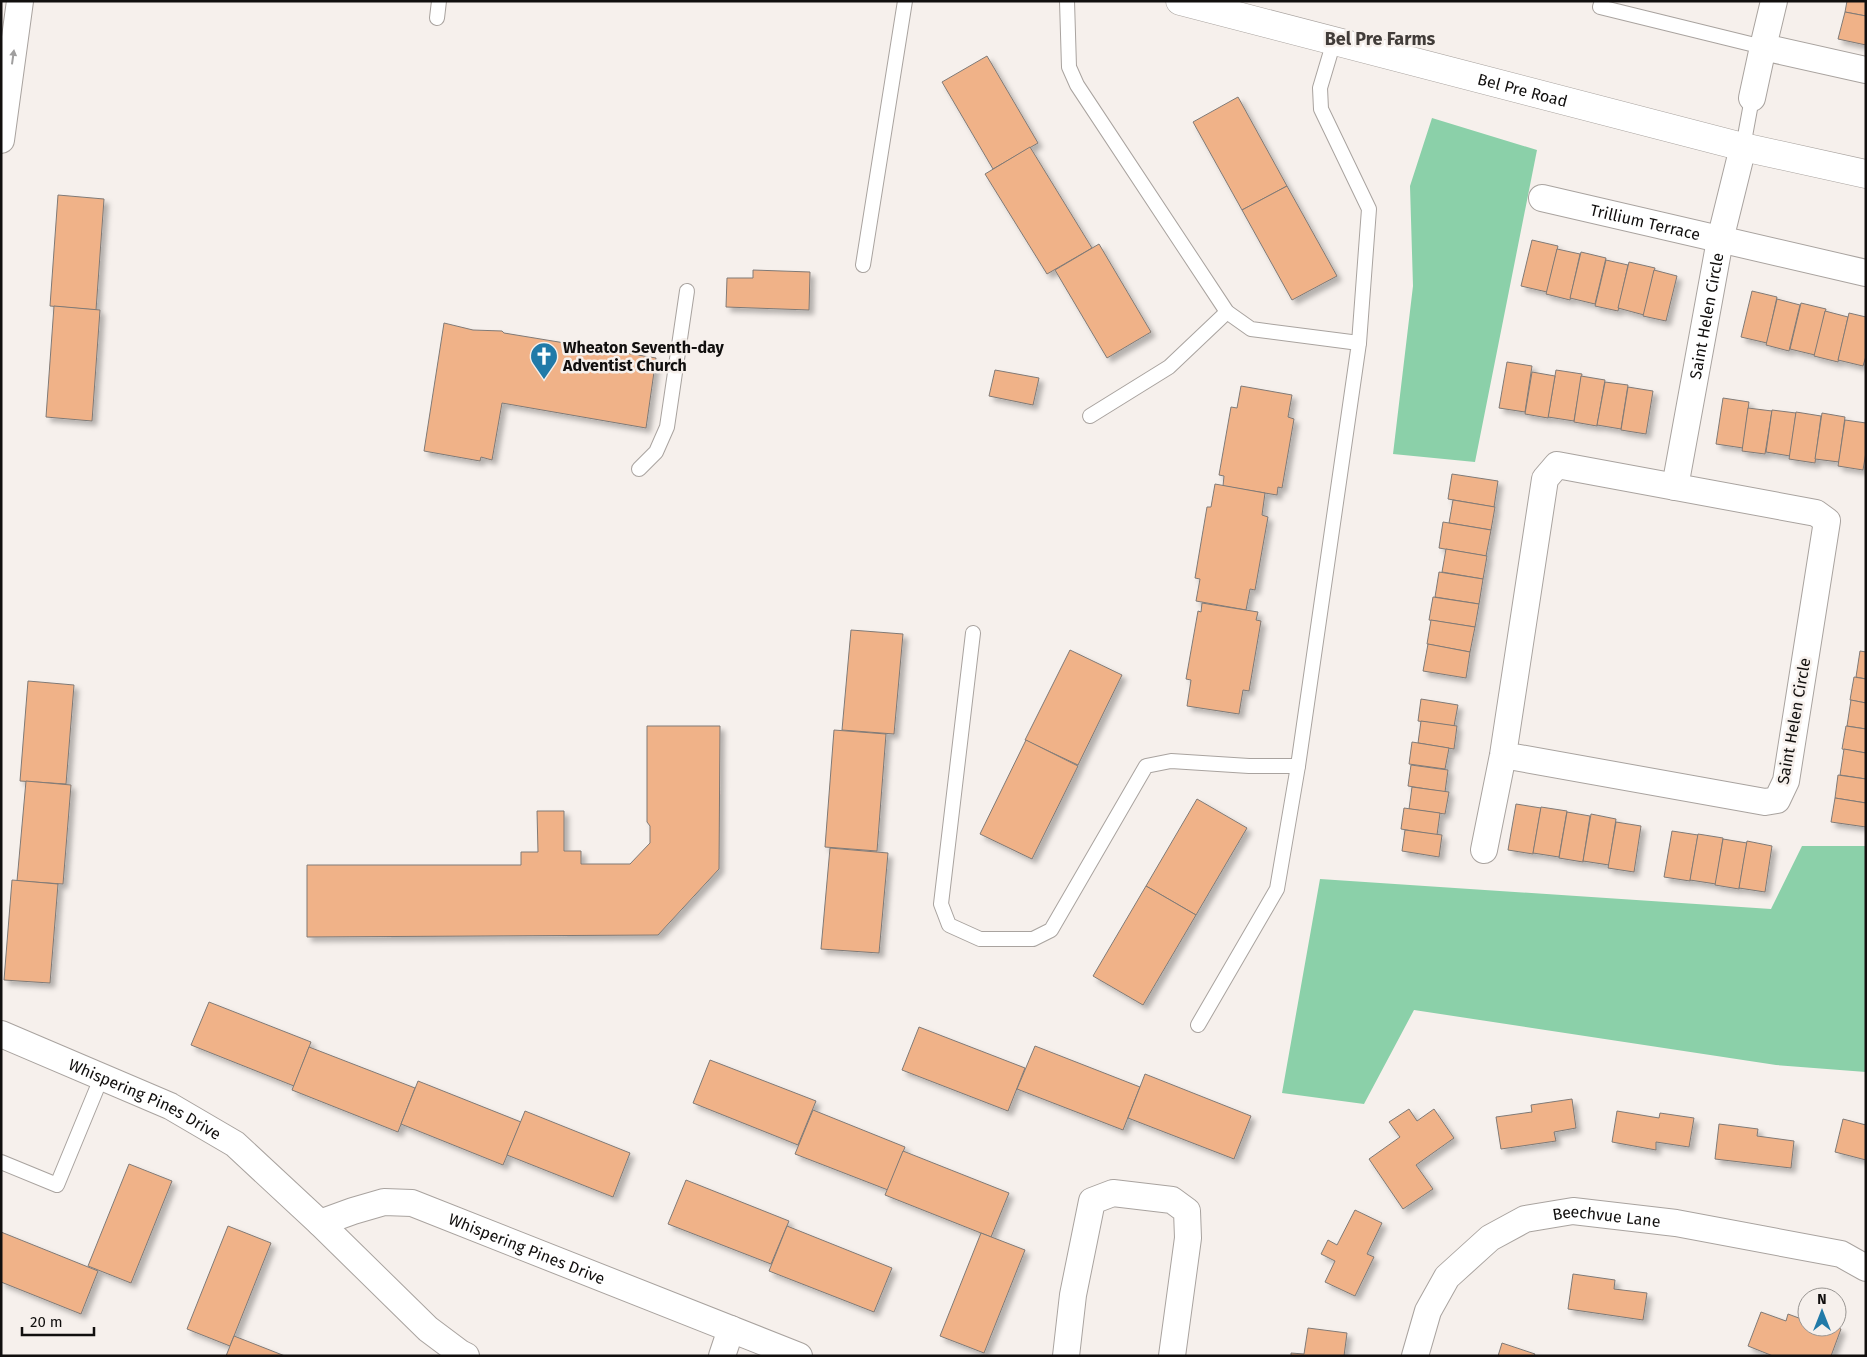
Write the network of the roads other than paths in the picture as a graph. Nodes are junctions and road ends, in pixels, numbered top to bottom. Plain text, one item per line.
1 (20, 1) edge
2 (439, 1) edge
3 (905, 1) edge
4 (1067, 1) edge
5 (1180, 1) edge
6 (1602, 1) edge
7 (1774, 1) edge
8 (437, 18) dead end
9 (1334, 41) junction
10 (1763, 47) junction
11 (1866, 70) edge
12 (1752, 98) joint
13 (1, 140) edge
14 (1743, 147) junction
15 (1866, 174) edge
16 (1542, 198) dead end
17 (1720, 240) junction
18 (863, 265) dead end
19 (1866, 273) edge
20 (687, 291) dead end
21 (1227, 312) junction
22 (1359, 343) junction
23 (1090, 416) dead end
24 (639, 469) dead end
25 (1675, 487) junction
26 (972, 633) dead end
27 (1503, 755) junction
28 (1298, 766) junction
29 (1484, 850) dead end
30 (1198, 1025) dead end
31 (1, 1034) edge
32 (102, 1076) junction
33 (1, 1162) edge
34 (320, 1224) junction
35 (1866, 1268) edge
36 (731, 1329) junction
37 (466, 1356) edge
38 (722, 1356) edge
39 (799, 1356) edge
40 (1066, 1356) edge
41 (1172, 1356) edge
42 (1415, 1356) edge

13 -> 1 street
2 - 8 lane
3 - 18 lane
4 - 21 lane
5 - 9 main road, Bel Pre Road
6 - 10 lane
7 - 10 street
9 - 14 main road, Bel Pre Road
9 - 22 lane
10 - 11 street
10 - 12 street
12 - 14 lane
14 - 15 main road, Bel Pre Road
14 - 17 street, Saint Helen Circle
16 - 17 street, Trillium Terrace
17 - 19 street, Trillium Terrace
17 - 25 street, Saint Helen Circle
20 - 24 lane
21 - 22 lane
21 - 23 lane
22 - 28 lane
25 - 27 street, Saint Helen Circle
25 - 27 street, Saint Helen Circle
26 - 28 lane
27 - 29 street, Saint Helen Circle
28 - 30 lane
31 - 32 street, Whispering Pines Drive
32 - 33 lane
32 - 34 street, Whispering Pines Drive
34 - 36 street, Whispering Pines Drive
34 - 37 street, Whispering Pines Drive
35 - 42 street, Beechvue Lane
36 - 38 street
36 - 39 street, Whispering Pines Drive
40 - 41 street

